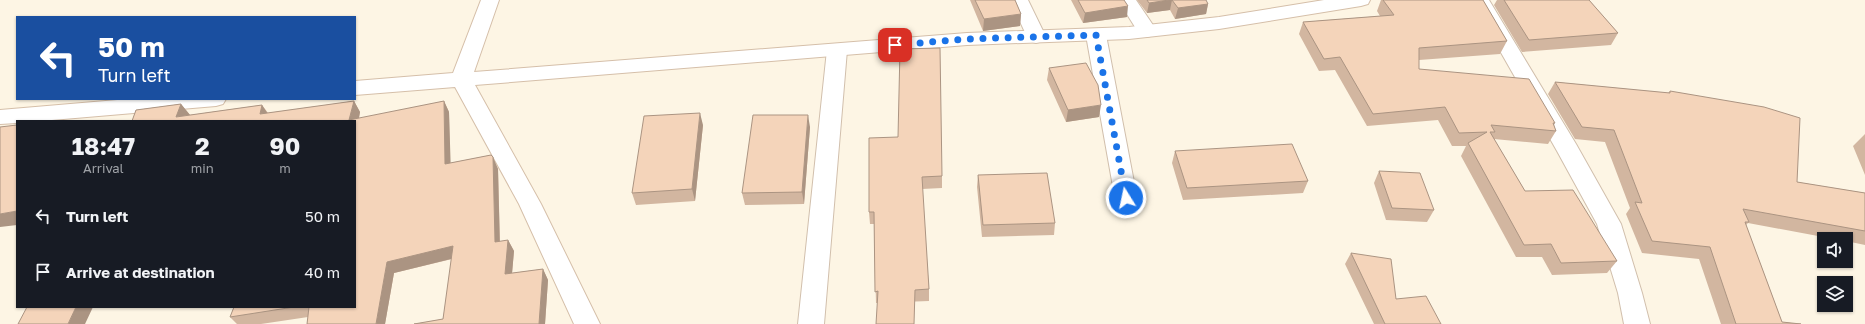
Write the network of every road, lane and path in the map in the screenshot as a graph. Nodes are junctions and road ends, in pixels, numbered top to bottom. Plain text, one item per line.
1 (490, 0) edge
2 (1019, 0) edge
3 (1127, 0) edge
4 (1361, 0) edge
5 (1480, 0) edge
6 (1147, 31) junction
7 (1096, 35) junction
8 (1036, 37) junction
9 (837, 50) junction
10 (461, 79) junction
11 (356, 88) edge
12 (204, 100) edge
13 (0, 117) edge
14 (1126, 198) dead end
15 (587, 324) edge
16 (811, 324) edge
17 (1637, 324) edge

1 - 10 street
2 - 8 street
3 - 6 street
4 - 6 street
5 - 17 street
6 - 7 street
7 - 8 street
7 - 14 street
8 - 9 street
9 - 10 street
9 - 16 street
10 - 11 street
10 - 15 street
12 - 13 street

